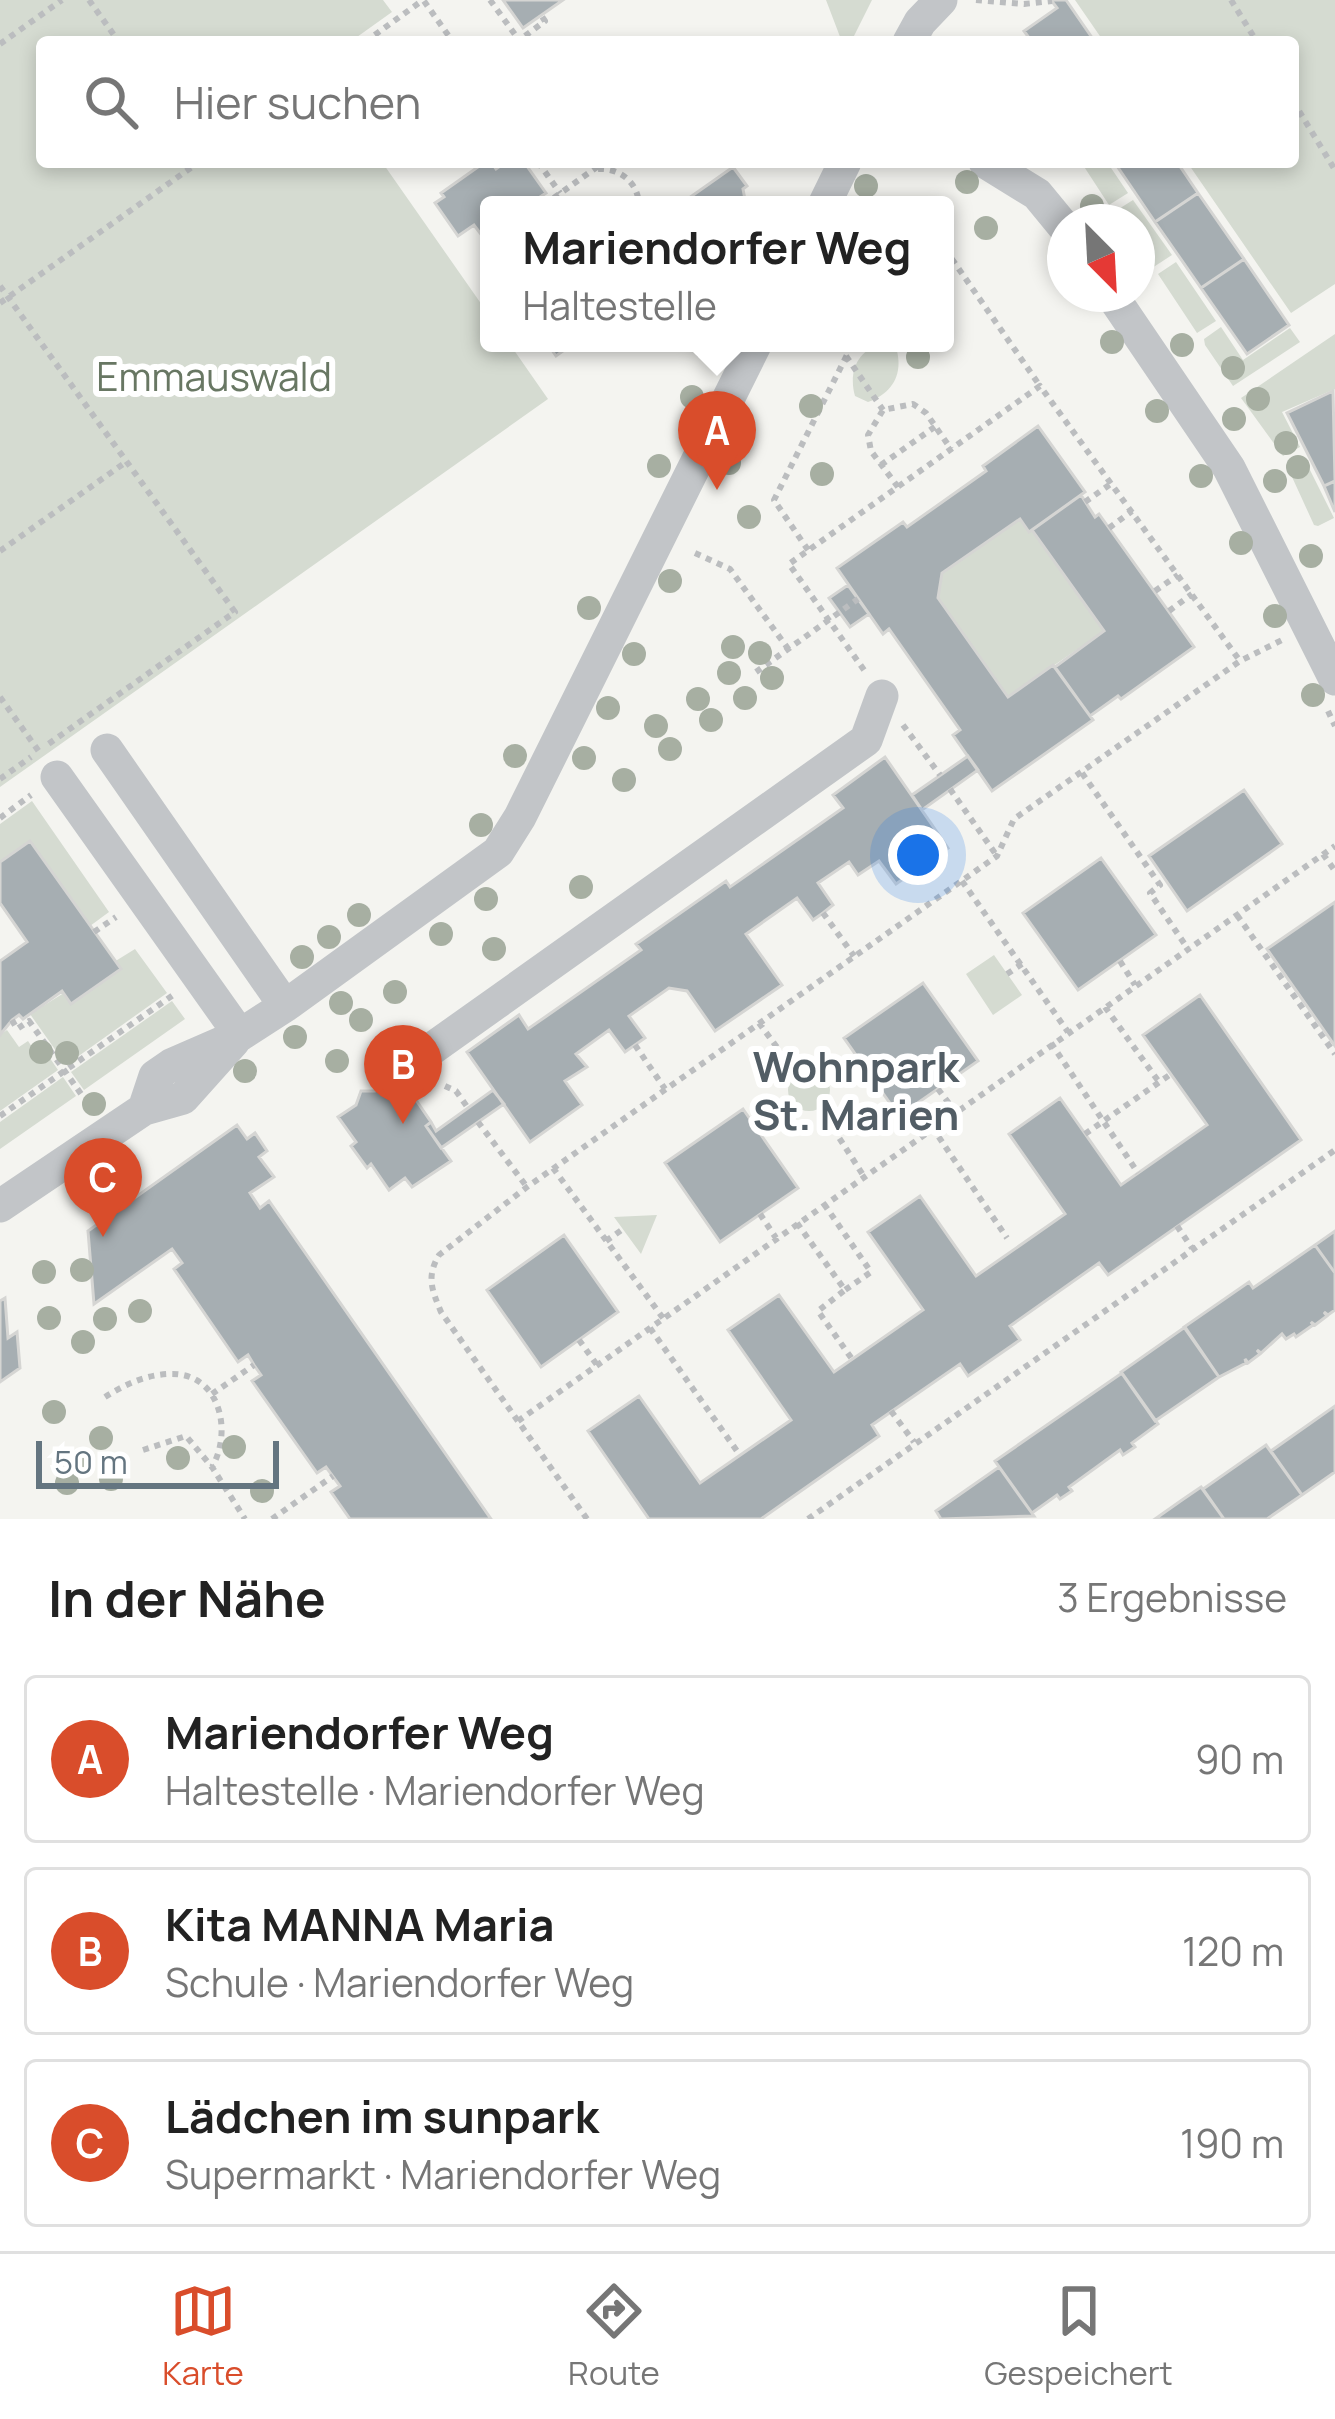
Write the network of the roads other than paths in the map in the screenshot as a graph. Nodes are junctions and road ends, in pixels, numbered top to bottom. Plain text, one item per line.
1 (842, 168) edge
2 (995, 168) edge
3 (828, 196) edge
4 (1047, 206) edge
5 (1123, 312) edge
6 (752, 352) edge
7 (1335, 680) edge
8 (882, 696) road end
9 (107, 750) dead end
10 (48, 764) road end
11 (285, 1006) junction
12 (240, 1035) junction
13 (423, 1055) dead end
14 (0, 1206) edge

1 - 3 street
2 - 4 street
5 - 7 street
6 - 11 street
8 - 13 street
9 - 11 street
10 - 12 street
11 - 12 street
12 - 14 street

